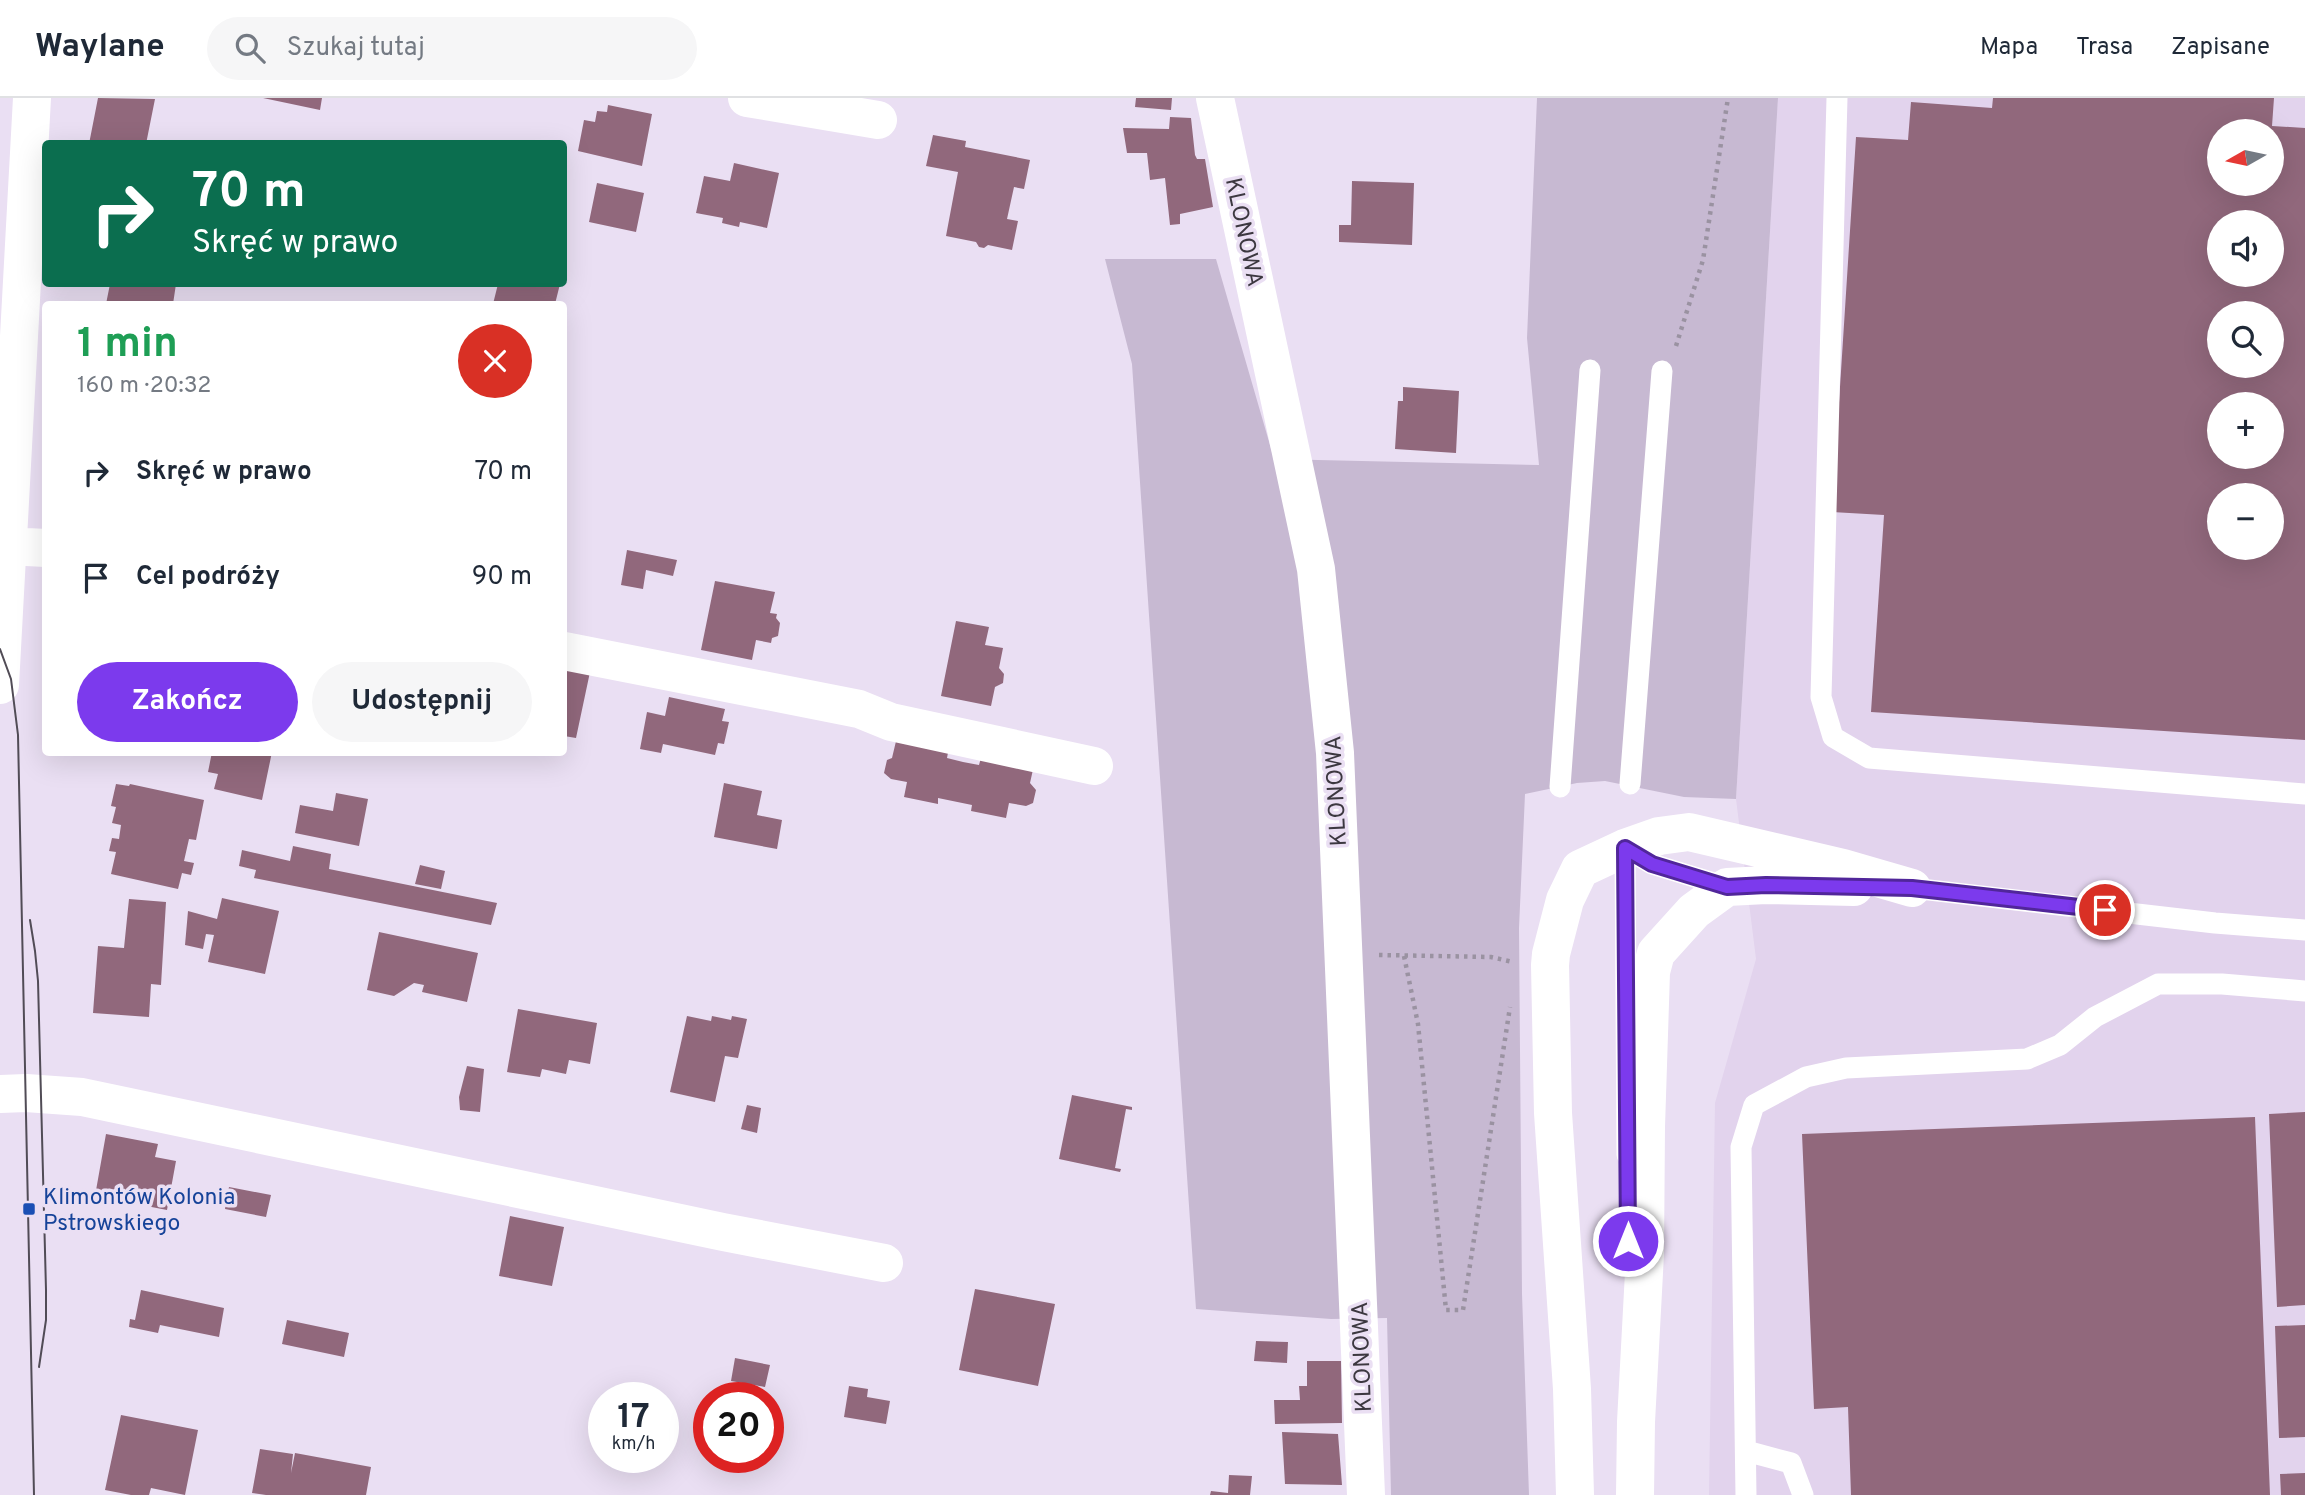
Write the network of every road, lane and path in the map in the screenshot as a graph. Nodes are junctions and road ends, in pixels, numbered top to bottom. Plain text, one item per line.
1 (32, 98) edge
2 (747, 98) edge
3 (1215, 98) edge
4 (1728, 98) edge
5 (1837, 98) edge
6 (878, 120) dead end
7 (1590, 370) dead end
8 (1662, 371) joint
9 (5, 528) edge
10 (42, 546) edge
11 (567, 651) edge
12 (0, 685) edge
13 (1094, 766) dead end
14 (1630, 784) dead end
15 (1560, 787) dead end
16 (2305, 794) edge
17 (1625, 848) junction
18 (1727, 887) junction
19 (1912, 888) junction
20 (2305, 930) edge
21 (1404, 956) dead end
22 (1412, 957) dead end
23 (1517, 962) dead end
24 (2305, 991) edge
25 (1511, 1003) dead end
26 (0, 1094) edge
27 (884, 1263) dead end
28 (1636, 1422) junction
29 (1746, 1451) junction
30 (1366, 1495) edge
31 (1575, 1495) edge
32 (1635, 1495) edge
33 (1746, 1495) edge
34 (1803, 1495) edge

1 - 9 street
2 - 6 street
3 - 30 street, KLONOWA
4 - 8 path
5 - 16 lane
7 - 15 lane
8 - 14 lane
9 - 10 street
9 - 12 street
11 - 13 street
17 - 18 lane
17 - 19 street
17 - 28 lane
17 - 31 street
18 - 19 street
18 - 28 street
19 - 20 lane
21 - 25 path
22 - 23 path
24 - 29 lane
26 - 27 street
28 - 32 street
29 - 33 lane
29 - 34 lane

